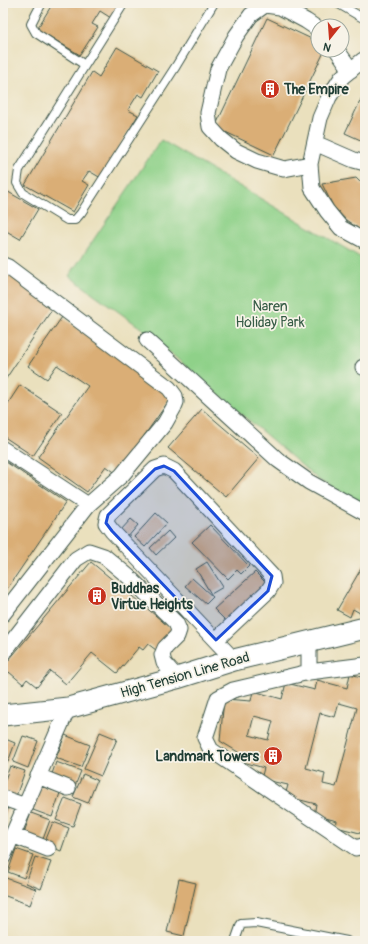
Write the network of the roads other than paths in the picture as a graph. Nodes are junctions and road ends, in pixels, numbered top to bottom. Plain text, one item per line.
1 (42, 3) edge
2 (124, 3) edge
3 (214, 3) edge
4 (337, 3) edge
5 (365, 17) edge
6 (310, 24) edge
7 (343, 58) edge
8 (365, 60) edge
9 (85, 65) junction
10 (351, 70) junction
11 (315, 143) junction
12 (365, 163) edge
13 (310, 164) junction
14 (365, 241) edge
15 (3, 265) edge
16 (147, 340) dead end
17 (3, 449) edge
18 (88, 505) junction
19 (365, 513) edge
20 (3, 614) edge
21 (365, 628) edge
22 (216, 640) junction
23 (309, 642) junction
24 (3, 653) edge
25 (234, 660) junction
26 (365, 664) edge
27 (309, 672) junction
28 (176, 678) junction
29 (68, 708) junction
30 (3, 715) edge
31 (38, 776) junction
32 (68, 788) dead end
33 (3, 798) edge
34 (26, 806) junction
35 (12, 835) junction
36 (365, 845) edge
37 (48, 849) dead end
38 (3, 857) edge
39 (235, 941) edge
40 (347, 941) edge

1 - 9 lane
2 - 9 lane
3 - 9 lane
4 - 5 lane
6 - 13 street
7 - 10 street
8 - 10 street
10 - 11 street
11 - 12 street
11 - 13 street
13 - 14 street
15 - 18 street
16 - 19 street
17 - 18 street
18 - 20 street
21 - 23 main road, High Tension Line Road
22 - 22 street
22 - 25 street
23 - 25 main road, High Tension Line Road
23 - 27 street
24 - 28 street
25 - 28 main road, High Tension Line Road
26 - 27 street
27 - 36 street
28 - 29 main road, High Tension Line Road
29 - 30 main road, High Tension Line Road
29 - 31 street
31 - 32 street
31 - 34 street
33 - 34 street
34 - 35 street
35 - 37 street
35 - 38 street
39 - 40 lane

